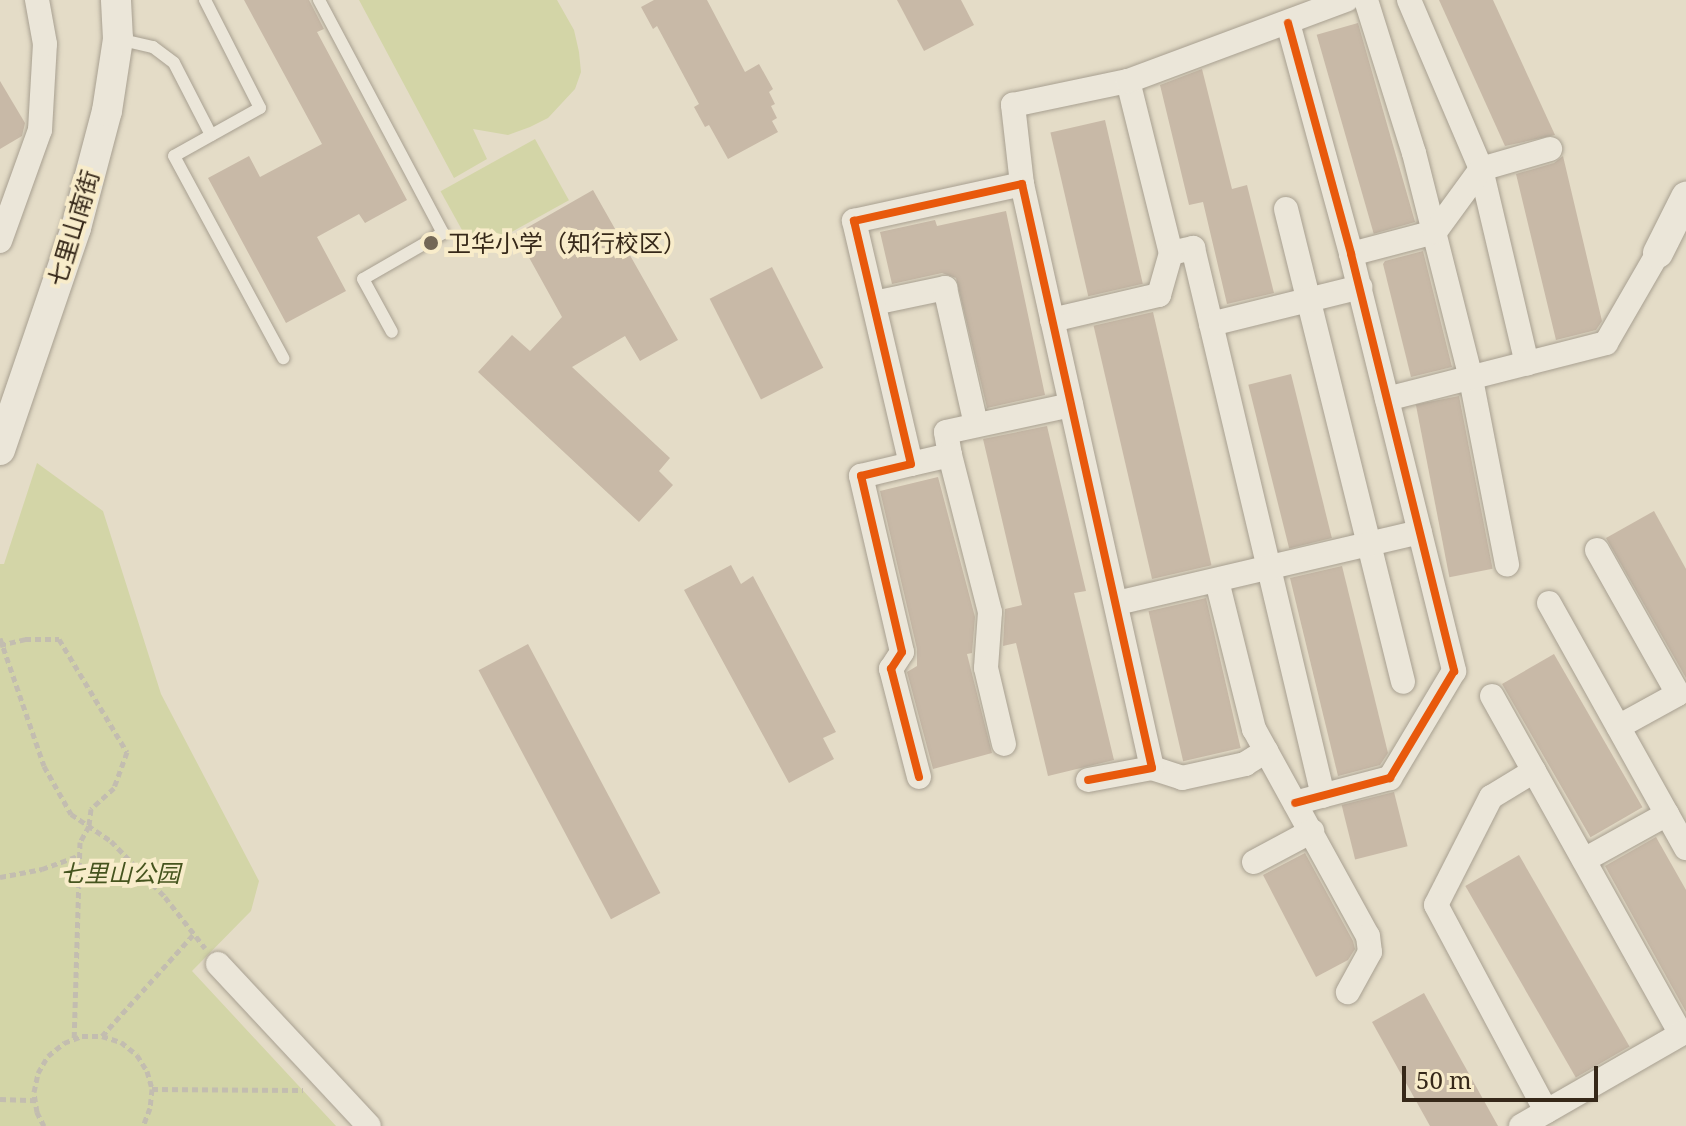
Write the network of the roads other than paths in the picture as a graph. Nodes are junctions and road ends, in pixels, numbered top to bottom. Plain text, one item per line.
1 (37, 0) edge
2 (116, 0) edge
3 (205, 0) edge
4 (319, 0) edge
5 (1346, 0) edge
6 (1366, 0) edge
7 (1409, 0) edge
8 (1288, 23) junction
9 (118, 39) junction
10 (1128, 81) junction
11 (211, 135) junction
12 (1550, 149) dead end
13 (1481, 169) junction
14 (1022, 184) junction
15 (1686, 197) edge
16 (1286, 209) dead end
17 (1435, 232) junction
18 (0, 241) edge
19 (1171, 253) junction
20 (1658, 253) joint
21 (1351, 254) junction
22 (1360, 287) junction
23 (1309, 300) junction
24 (874, 303) junction
25 (1052, 320) junction
26 (1211, 324) junction
27 (392, 332) dead end
28 (283, 358) dead end
29 (1527, 364) junction
30 (1471, 379) junction
31 (1387, 399) junction
32 (1071, 405) junction
33 (976, 425) junction
34 (0, 450) edge
35 (950, 455) junction
36 (911, 464) junction
37 (1420, 532) junction
38 (1369, 544) junction
39 (1597, 550) dead end
40 (1507, 565) dead end
41 (1268, 569) junction
42 (1217, 581) junction
43 (1117, 603) junction
44 (1549, 603) dead end
45 (1403, 682) dead end
46 (1492, 696) dead end
47 (1618, 727) junction
48 (1004, 744) dead end
49 (1266, 751) junction
50 (1152, 768) junction
51 (1534, 771) junction
52 (919, 777) dead end
53 (1088, 780) dead end
54 (1323, 796) junction
55 (1295, 803) junction
56 (1667, 814) junction
57 (1312, 831) junction
58 (1686, 848) edge
59 (1584, 860) junction
60 (1254, 862) dead end
61 (218, 964) road end
62 (1348, 992) dead end
63 (1684, 1033) edge
64 (1546, 1111) junction
65 (369, 1126) edge
66 (1521, 1126) edge

1 - 18 street
2 - 9 street, 七里山南街
3 - 11 lane
4 - 27 lane
5 - 8 street
6 - 17 street
7 - 13 street
8 - 10 street
8 - 21 street
9 - 11 lane
9 - 34 street, 七里山南街
10 - 14 street
10 - 19 street
11 - 28 lane
12 - 13 street
13 - 17 street
13 - 29 street
14 - 24 street
14 - 25 street
15 - 20 street
16 - 23 street
17 - 21 street
17 - 30 street
19 - 25 street
19 - 26 street
20 - 29 street
21 - 22 street
22 - 23 street
22 - 31 street
23 - 26 street
23 - 38 street
24 - 33 street
24 - 36 street
25 - 32 street
26 - 41 street
29 - 30 street
30 - 31 street
30 - 40 street
31 - 37 street
32 - 33 street
32 - 43 street
33 - 35 street
35 - 36 street
35 - 48 street
36 - 52 street
37 - 38 street
37 - 54 street
38 - 41 street
38 - 45 street
39 - 47 street
41 - 42 street
41 - 54 street
42 - 43 street
42 - 49 street
43 - 50 street
44 - 47 street
46 - 51 street
47 - 56 street
49 - 50 street
49 - 55 street
50 - 53 street
51 - 59 street
51 - 64 street
54 - 55 street
55 - 57 street
56 - 58 street
56 - 59 street
57 - 60 street
57 - 62 street
59 - 63 street
61 - 65 street
63 - 64 street
64 - 66 street

